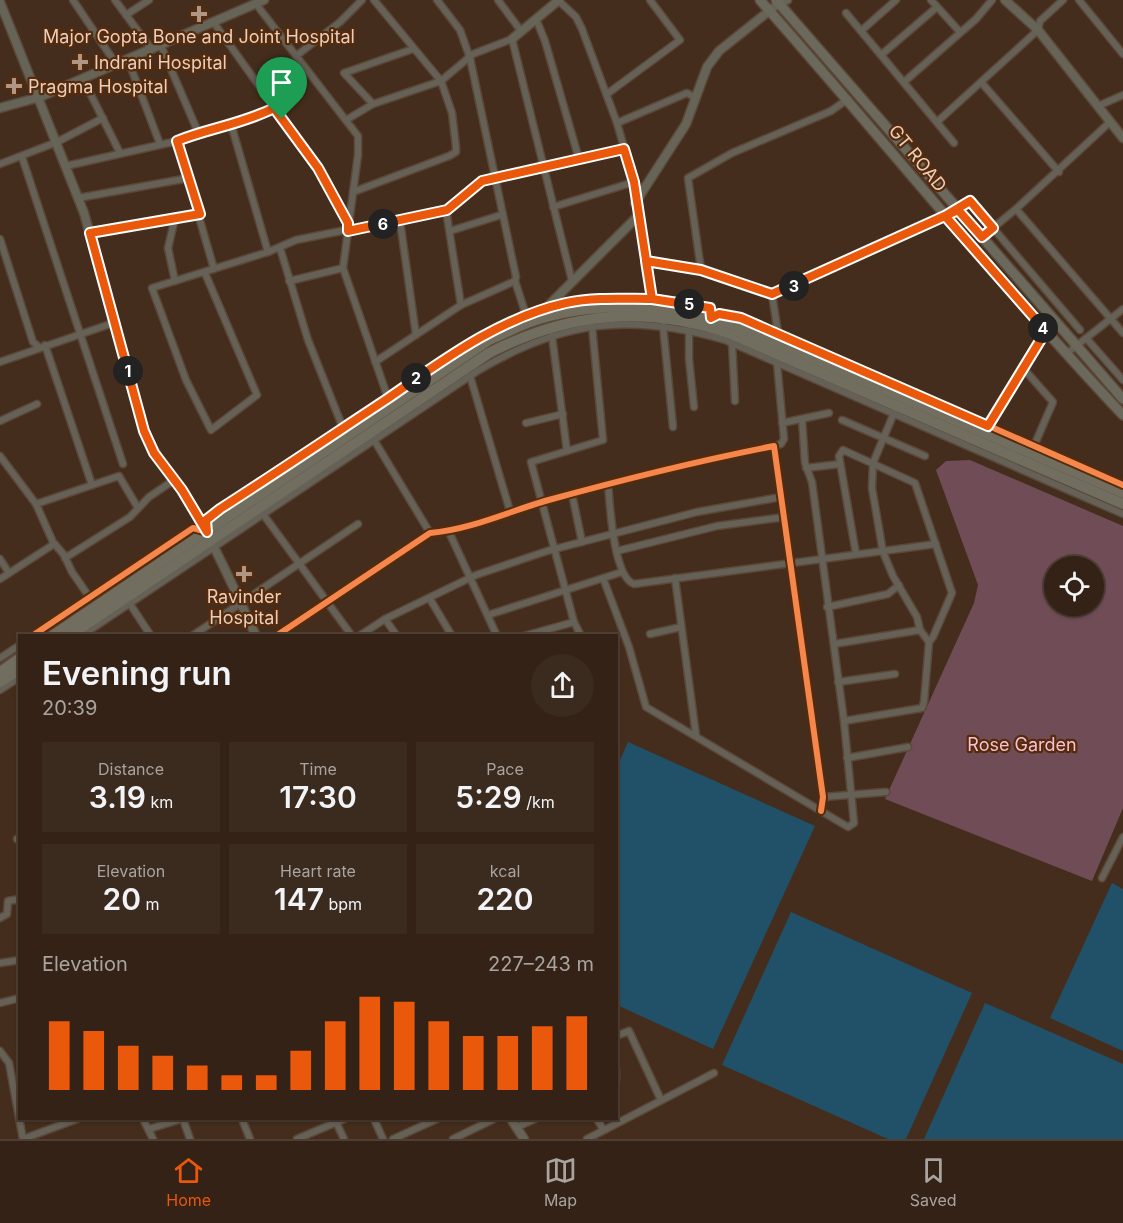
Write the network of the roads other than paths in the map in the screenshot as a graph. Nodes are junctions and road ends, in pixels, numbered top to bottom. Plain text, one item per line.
1 (8, 0) edge
2 (73, 0) edge
3 (116, 0) edge
4 (149, 0) edge
5 (362, 0) edge
6 (374, 0) edge
7 (437, 0) edge
8 (498, 0) edge
9 (559, 0) edge
10 (650, 0) edge
11 (760, 0) edge
12 (896, 0) edge
13 (931, 0) edge
14 (992, 0) edge
15 (1005, 0) edge
16 (1063, 0) edge
17 (1079, 0) edge
18 (781, 1) edge
19 (0, 2) edge
20 (260, 2) edge
21 (937, 7) junction
22 (770, 10) junction
23 (846, 13) dead end
24 (126, 15) junction
25 (536, 19) junction
26 (214, 23) junction
27 (1038, 30) junction
28 (521, 31) junction
29 (861, 31) junction
30 (960, 32) junction
31 (512, 39) junction
32 (162, 46) junction
33 (413, 49) junction
34 (152, 51) junction
35 (1123, 54) edge
36 (881, 55) junction
37 (296, 56) junction
38 (470, 58) junction
39 (128, 60) junction
40 (116, 64) junction
41 (83, 79) junction
42 (441, 81) junction
43 (904, 82) junction
44 (981, 82) junction
45 (607, 94) junction
46 (1123, 95) edge
47 (40, 98) junction
48 (696, 98) junction
49 (848, 99) junction
50 (374, 104) junction
51 (1098, 106) junction
52 (0, 108) edge
53 (274, 108) junction
54 (103, 118) junction
55 (345, 120) junction
56 (937, 122) junction
57 (1110, 122) junction
58 (617, 123) junction
59 (231, 124) junction
60 (198, 132) junction
61 (1123, 138) edge
62 (177, 141) junction
63 (57, 142) junction
64 (954, 143) dead end
65 (160, 144) junction
66 (624, 149) junction
67 (120, 153) junction
68 (22, 157) junction
69 (579, 159) junction
70 (0, 164) edge
71 (66, 166) junction
72 (543, 167) junction
73 (1059, 172) junction
74 (189, 178) junction
75 (494, 178) junction
76 (634, 182) junction
77 (353, 192) junction
78 (78, 198) junction
79 (635, 203) junction
80 (553, 207) junction
81 (1016, 209) junction
82 (447, 210) junction
83 (958, 210) junction
84 (200, 214) junction
85 (501, 215) junction
86 (638, 216) junction
87 (945, 216) junction
88 (175, 218) junction
89 (400, 221) junction
90 (348, 223) junction
91 (993, 228) junction
92 (348, 231) junction
93 (450, 231) junction
94 (90, 233) junction
95 (982, 237) junction
96 (0, 239) edge
97 (280, 248) junction
98 (268, 252) junction
99 (646, 261) junction
100 (343, 268) junction
101 (214, 269) junction
102 (701, 270) junction
103 (205, 273) junction
104 (175, 281) junction
105 (290, 281) junction
106 (515, 281) junction
107 (572, 281) junction
108 (772, 294) junction
109 (652, 299) junction
110 (461, 305) junction
111 (1123, 309) edge
112 (544, 310) junction
113 (526, 315) junction
114 (711, 318) junction
115 (1111, 319) junction
116 (116, 322) junction
117 (592, 326) junction
118 (663, 326) junction
119 (689, 330) junction
120 (1080, 330) dead end
121 (1046, 331) junction
122 (80, 332) junction
123 (778, 333) junction
124 (1123, 333) edge
125 (416, 335) junction
126 (552, 336) junction
127 (1086, 338) junction
128 (732, 343) junction
129 (42, 346) junction
130 (1077, 346) junction
131 (1066, 354) junction
132 (0, 362) edge
133 (375, 362) junction
134 (777, 363) junction
135 (1023, 368) junction
136 (470, 375) junction
137 (1123, 380) edge
138 (388, 398) junction
139 (1123, 399) edge
140 (735, 401) dead end
141 (37, 404) dead end
142 (694, 407) dead end
143 (894, 412) junction
144 (830, 413) dead end
145 (563, 414) junction
146 (1123, 416) edge
147 (802, 419) junction
148 (842, 420) dead end
149 (0, 421) edge
150 (526, 423) dead end
151 (782, 423) junction
152 (988, 426) junction
153 (673, 427) dead end
154 (343, 428) junction
155 (883, 438) junction
156 (374, 440) junction
157 (774, 446) junction
158 (1034, 446) junction
159 (567, 451) junction
160 (0, 456) edge
161 (925, 456) dead end
162 (873, 463) junction
163 (123, 464) dead end
164 (840, 464) junction
165 (806, 468) junction
166 (174, 480) junction
167 (608, 484) junction
168 (92, 485) junction
169 (1123, 485) edge
170 (1123, 493) edge
171 (572, 494) junction
172 (781, 497) junction
173 (543, 502) junction
174 (36, 504) junction
175 (1123, 504) edge
176 (138, 508) junction
177 (510, 511) junction
178 (263, 514) junction
179 (1123, 514) edge
180 (784, 517) junction
181 (358, 524) dead end
182 (449, 532) junction
183 (430, 533) junction
184 (613, 533) junction
185 (211, 540) junction
186 (582, 542) junction
187 (54, 544) junction
188 (936, 544) junction
189 (552, 550) junction
190 (617, 551) junction
191 (883, 552) junction
192 (856, 555) junction
193 (65, 558) junction
194 (0, 559) edge
195 (821, 560) junction
196 (298, 564) junction
197 (790, 564) junction
198 (622, 572) junction
199 (9, 573) junction
200 (470, 578) junction
201 (603, 578) junction
202 (675, 578) junction
203 (0, 579) edge
204 (899, 585) junction
205 (563, 591) junction
206 (90, 598) junction
207 (430, 599) junction
208 (127, 601) junction
209 (240, 602) junction
210 (327, 602) junction
211 (827, 607) junction
212 (488, 615) junction
213 (385, 619) junction
214 (574, 622) junction
215 (681, 627) junction
216 (920, 630) junction
217 (35, 634) edge
218 (55, 634) edge
219 (72, 634) edge
220 (84, 634) edge
221 (150, 634) edge
222 (195, 634) edge
223 (255, 634) edge
224 (279, 634) edge
225 (351, 634) edge
226 (362, 634) edge
227 (396, 634) edge
228 (451, 634) edge
229 (496, 634) edge
230 (531, 634) edge
231 (580, 634) edge
232 (650, 634) dead end
233 (928, 642) junction
234 (834, 644) junction
235 (18, 646) edge
236 (0, 658) edge
237 (18, 659) edge
238 (18, 670) edge
239 (0, 672) edge
240 (895, 674) dead end
241 (18, 678) edge
242 (0, 682) edge
243 (838, 682) junction
244 (0, 690) edge
245 (844, 721) junction
246 (696, 735) junction
247 (908, 747) dead end
248 (847, 758) junction
249 (886, 792) dead end
250 (852, 795) junction
251 (823, 797) junction
252 (821, 811) junction
253 (1123, 837) edge
254 (1102, 878) dead end
255 (18, 899) edge
256 (0, 918) edge
257 (18, 960) edge
258 (0, 963) edge
259 (18, 998) edge
260 (0, 1003) edge
261 (618, 1035) edge
262 (0, 1052) edge
263 (714, 1073) dead end
264 (661, 1100) junction
265 (18, 1112) edge
266 (20, 1120) edge
267 (74, 1120) edge
268 (144, 1120) edge
269 (179, 1120) edge
270 (182, 1120) edge
271 (242, 1120) edge
272 (375, 1120) edge
273 (435, 1120) edge
274 (492, 1120) edge
275 (512, 1120) edge
276 (534, 1120) edge
277 (598, 1120) edge
278 (333, 1122) edge
279 (517, 1127) junction
280 (149, 1129) junction
281 (603, 1129) junction
282 (23, 1139) edge
283 (153, 1139) edge
284 (190, 1139) edge
285 (250, 1139) edge
286 (297, 1139) edge
287 (344, 1139) edge
288 (383, 1139) edge
289 (393, 1139) edge
290 (453, 1139) edge
291 (524, 1139) edge
292 (587, 1139) edge

1 - 19 street
2 - 40 street
3 - 24 street
4 - 24 street
5 - 37 street
6 - 33 street
7 - 38 street
8 - 28 street
9 - 25 street
9 - 45 street
10 - 45 street
11 - 22 main road, GT ROAD
12 - 29 street
13 - 21 street
14 - 30 street
15 - 27 street
16 - 27 street
17 - 35 street
18 - 22 street
18 - 83 main road, GT ROAD
19 - 47 street
20 - 26 street
20 - 37 street
21 - 30 street
21 - 36 street
22 - 48 street
22 - 49 main road, GT ROAD
23 - 29 street
24 - 34 street
25 - 28 street
25 - 69 street
26 - 32 street
26 - 53 street
27 - 44 street
27 - 51 street
28 - 31 street
29 - 36 street
30 - 43 street
31 - 38 street
31 - 72 street
32 - 34 street
32 - 60 street
33 - 42 street
33 - 50 street
34 - 39 street
36 - 43 street
37 - 55 street
38 - 42 street
38 - 75 street
39 - 40 street
39 - 65 street
40 - 41 street
41 - 47 street
41 - 54 street
42 - 50 street
42 - 77 street
43 - 56 street
44 - 56 street
44 - 73 street
45 - 58 street
46 - 51 street
47 - 52 street
47 - 63 street
48 - 58 street
48 - 79 street
49 - 87 main road, GT ROAD
49 - 102 street
50 - 55 street
51 - 57 street
53 - 59 street
53 - 90 street
54 - 63 street
54 - 67 street
55 - 77 street
56 - 64 street
57 - 61 street
57 - 73 street
58 - 66 street
59 - 60 street
59 - 98 street
60 - 62 street
62 - 65 street
62 - 74 street
63 - 68 street
63 - 71 street
65 - 67 street
66 - 69 street
66 - 76 street
67 - 71 street
68 - 70 street
68 - 122 street
69 - 72 street
71 - 78 street
72 - 75 street
72 - 80 street
73 - 81 street
74 - 78 street
74 - 84 street
75 - 82 street
75 - 85 street
76 - 79 street
76 - 80 street
77 - 90 street
78 - 94 street
79 - 86 street
80 - 107 street
81 - 91 street
81 - 115 street
82 - 89 street
82 - 93 street
83 - 87 street
83 - 91 street
83 - 95 main road, GT ROAD
84 - 88 street
84 - 101 street
85 - 93 street
85 - 106 street
86 - 99 street
86 - 107 street
87 - 108 street
87 - 121 main road, GT ROAD
88 - 94 street
88 - 104 street
89 - 92 street
89 - 125 street
90 - 92 street
91 - 95 street
91 - 120 street
92 - 97 street
92 - 100 street
93 - 110 street
94 - 116 street
95 - 130 main road, GT ROAD
96 - 129 street
97 - 98 street
97 - 105 street
98 - 101 street
99 - 102 street
99 - 109 street
100 - 105 street
100 - 133 street
101 - 103 street
102 - 108 street
103 - 104 street
103 - 104 street
105 - 154 street
106 - 110 street
106 - 113 street
107 - 112 street
108 - 123 street
109 - 112 street
109 - 114 street
110 - 125 street
111 - 115 street
112 - 113 street
113 - 138 street
114 - 123 street
114 - 170 highway
114 - 185 highway
115 - 124 street
115 - 127 street
116 - 122 street
116 - 166 street
117 - 118 street
117 - 126 street
117 - 159 street
118 - 119 street
118 - 153 street
119 - 128 street
119 - 142 street
121 - 131 main road, GT ROAD
121 - 135 street
122 - 129 street
122 - 163 street
123 - 152 street
125 - 133 street
126 - 136 street
126 - 145 street
127 - 130 street
127 - 137 street
128 - 134 street
128 - 140 street
129 - 132 street
129 - 168 street
130 - 131 street
130 - 139 main road, GT ROAD
131 - 146 main road, GT ROAD
133 - 138 street
134 - 143 street
134 - 151 street
135 - 152 street
135 - 158 street
136 - 156 street
136 - 177 street
138 - 154 street
141 - 149 street
143 - 155 street
143 - 179 street
144 - 147 street
145 - 150 street
145 - 159 street
147 - 151 street
147 - 165 street
148 - 155 street
151 - 157 street
152 - 158 street
154 - 185 street
155 - 161 street
155 - 162 street
156 - 178 street
156 - 183 street
157 - 167 street
157 - 172 street
158 - 169 street
159 - 173 street
160 - 174 street
162 - 164 street
162 - 188 street
162 - 191 street
164 - 165 street
164 - 192 street
165 - 195 street
166 - 176 street
166 - 185 street
167 - 171 street
167 - 184 street
168 - 174 street
168 - 176 street
171 - 173 street
171 - 186 street
172 - 180 street
172 - 184 street
173 - 177 street
173 - 189 street
174 - 187 street
175 - 185 highway
176 - 193 street
177 - 182 street
178 - 185 street
178 - 196 street
180 - 190 street
180 - 197 street
181 - 196 street
182 - 183 street
182 - 200 street
183 - 210 street
184 - 186 street
184 - 190 street
185 - 206 street
185 - 208 highway
185 - 209 street
185 - 218 highway
186 - 189 street
187 - 193 street
187 - 199 street
188 - 191 street
188 - 233 street
189 - 200 street
189 - 205 street
190 - 198 street
191 - 192 street
191 - 204 street
192 - 195 street
193 - 206 street
194 - 199 street
195 - 197 street
195 - 211 street
196 - 209 street
196 - 210 street
197 - 202 street
197 - 251 street
198 - 201 street
198 - 202 street
199 - 203 street
200 - 207 street
200 - 212 street
201 - 205 street
201 - 246 street
202 - 215 street
204 - 211 street
204 - 216 street
205 - 212 street
205 - 214 street
206 - 217 street
207 - 213 street
207 - 228 street
208 - 219 highway
208 - 220 street
208 - 221 street
209 - 222 street
209 - 223 street
210 - 224 street
210 - 225 street
211 - 234 street
212 - 229 street
213 - 226 street
213 - 227 street
214 - 230 street
214 - 231 street
215 - 232 street
215 - 246 street
216 - 233 street
216 - 234 street
233 - 245 street
234 - 243 street
235 - 236 street
237 - 239 highway
238 - 242 highway
240 - 243 street
241 - 244 street
243 - 245 street
245 - 248 street
246 - 252 street
247 - 248 street
248 - 250 street
249 - 250 street
250 - 251 street
250 - 252 street
251 - 252 street
253 - 254 street
255 - 256 street
257 - 258 street
259 - 260 street
261 - 264 street
262 - 265 street
263 - 264 street
264 - 281 street
266 - 282 street
267 - 282 street
268 - 280 street
269 - 280 street
270 - 284 street
271 - 285 street
272 - 288 street
273 - 289 street
274 - 290 street
275 - 279 street
276 - 279 street
277 - 281 street
278 - 286 street
278 - 287 street
279 - 291 street
280 - 283 street
281 - 292 street

